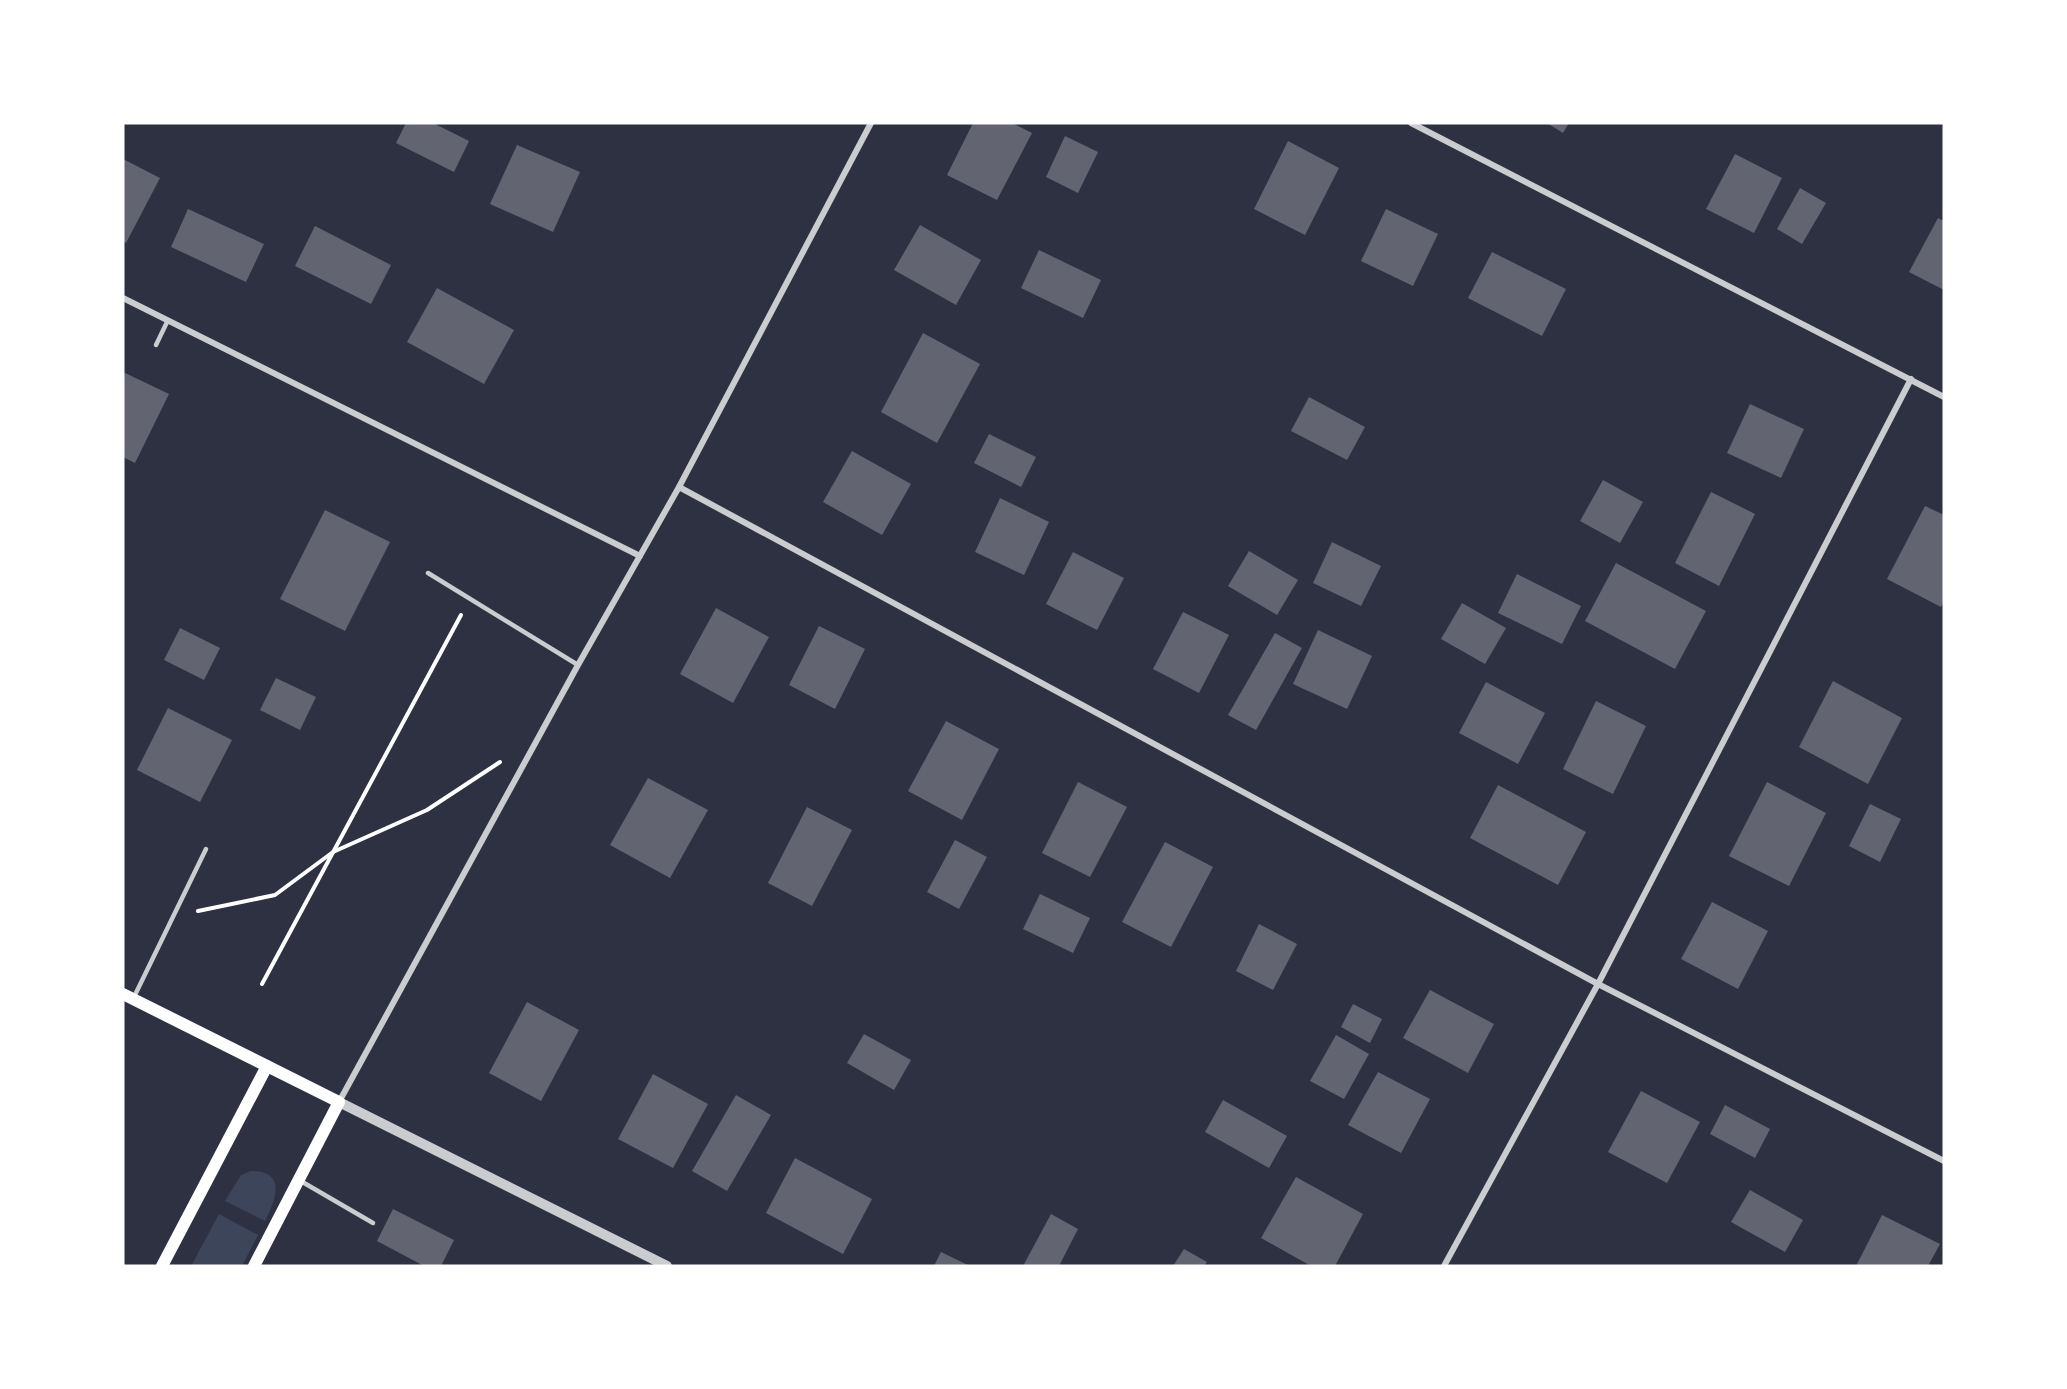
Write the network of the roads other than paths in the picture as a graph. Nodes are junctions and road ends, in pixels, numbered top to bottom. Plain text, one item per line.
1 (871, 123) edge
2 (1412, 123) edge
3 (123, 298) edge
4 (168, 320) junction
5 (156, 345) dead end
6 (1911, 379) junction
7 (1944, 397) edge
8 (679, 487) junction
9 (640, 556) junction
10 (428, 573) dead end
11 (578, 665) junction
12 (207, 849) dead end
13 (1598, 984) junction
14 (128, 997) edge
15 (267, 1066) junction
16 (339, 1102) junction
17 (1944, 1161) edge
18 (299, 1180) junction
19 (373, 1223) dead end
20 (162, 1266) edge
21 (254, 1266) edge
22 (667, 1266) edge
23 (1444, 1266) edge

1 - 8 street
2 - 6 street
3 - 4 street
4 - 5 lane
4 - 9 street
6 - 7 street
6 - 13 street
8 - 9 street
8 - 13 street
9 - 11 street
10 - 11 lane
11 - 16 street
12 - 14 lane
13 - 17 street
13 - 23 street
14 - 15 main road
15 - 16 main road
15 - 20 main road
16 - 18 main road
16 - 22 street
18 - 19 lane
18 - 21 main road

